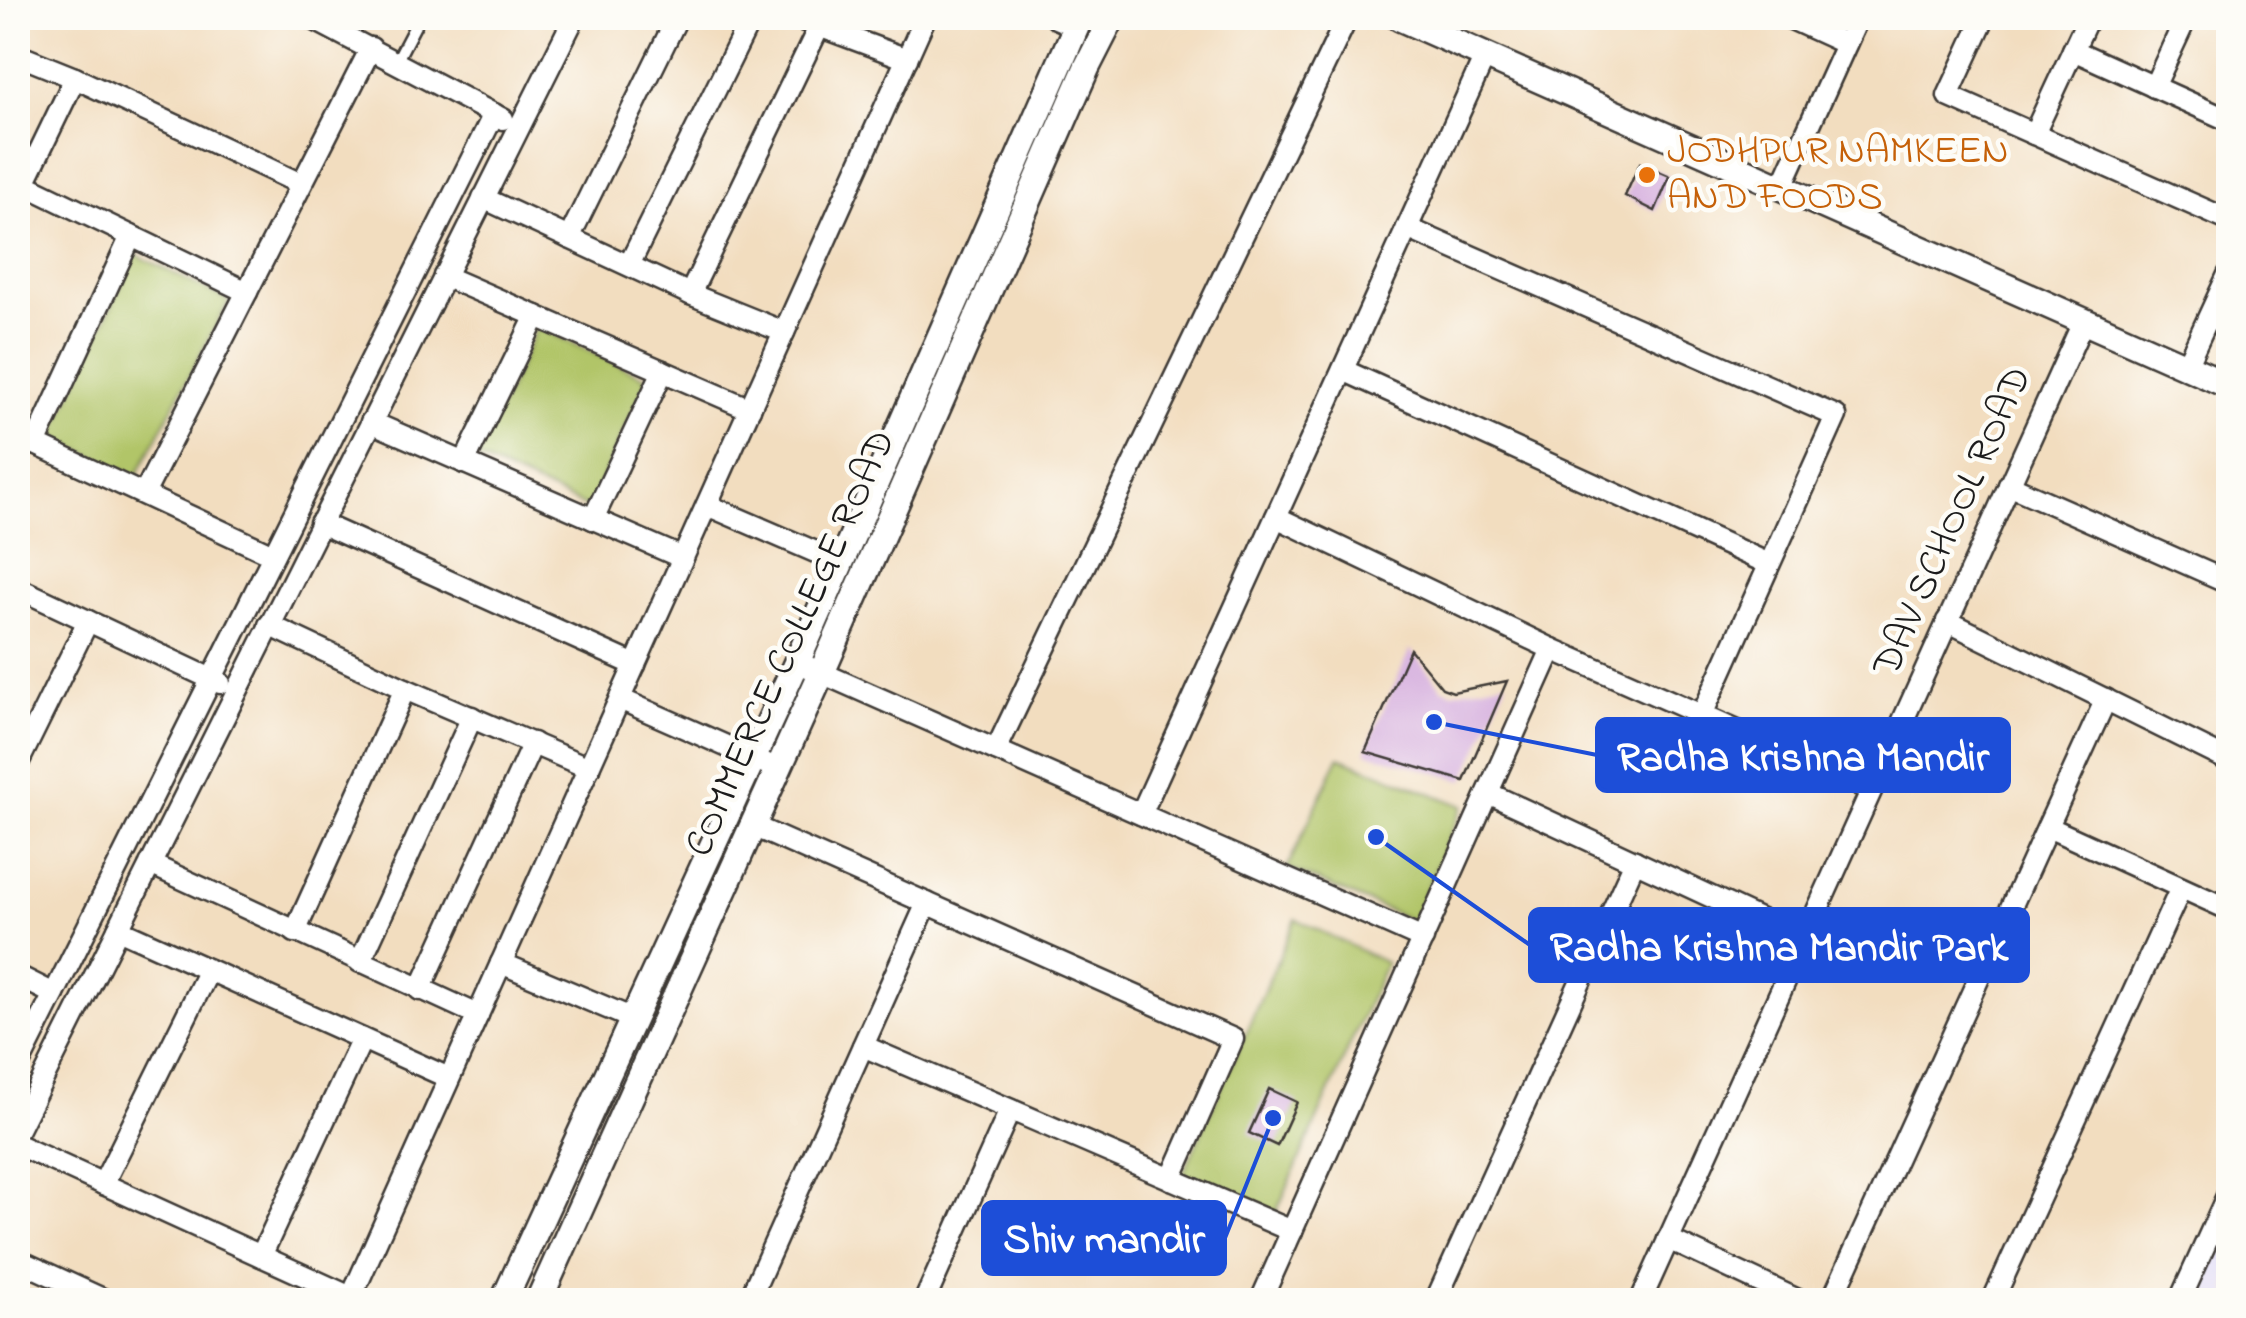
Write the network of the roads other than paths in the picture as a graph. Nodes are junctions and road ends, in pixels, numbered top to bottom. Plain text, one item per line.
1 (311, 18) edge
2 (419, 18) edge
3 (574, 18) edge
4 (677, 18) edge
5 (751, 18) edge
6 (796, 18) edge
7 (926, 18) edge
8 (1112, 18) edge
9 (1347, 18) edge
10 (1400, 18) edge
11 (1789, 18) edge
12 (1858, 18) edge
13 (1984, 18) edge
14 (2088, 18) edge
15 (2186, 18) edge
16 (1071, 21) edge
17 (820, 27) junction
18 (1846, 44) junction
19 (370, 48) junction
20 (2073, 50) junction
21 (1486, 54) junction
22 (18, 55) edge
23 (907, 59) junction
24 (396, 62) junction
25 (75, 78) junction
26 (2154, 87) junction
27 (494, 114) junction
28 (2228, 120) edge
29 (518, 127) junction
30 (2034, 134) junction
31 (301, 184) junction
32 (1782, 186) junction
33 (21, 190) edge
34 (483, 198) junction
35 (2228, 220) edge
36 (1407, 228) junction
37 (132, 236) junction
38 (568, 238) junction
39 (629, 265) junction
40 (2228, 275) edge
41 (444, 276) junction
42 (247, 292) junction
43 (690, 294) junction
44 (536, 316) junction
45 (2084, 320) junction
46 (784, 332) junction
47 (2186, 366) junction
48 (1343, 370) junction
49 (663, 372) junction
50 (2228, 385) edge
51 (750, 409) junction
52 (371, 422) junction
53 (26, 440) edge
54 (464, 462) junction
55 (2009, 485) junction
56 (144, 494) junction
57 (706, 505) junction
58 (1276, 517) junction
59 (593, 519) junction
60 (320, 523) junction
61 (273, 555) junction
62 (683, 558) junction
63 (841, 562) junction
64 (1769, 564) junction
65 (2228, 582) edge
66 (18, 588) edge
67 (1948, 621) junction
68 (88, 622) junction
69 (270, 625) junction
70 (1552, 649) junction
71 (797, 662) junction
72 (635, 665) junction
73 (822, 672) junction
74 (211, 679) junction
75 (405, 690) junction
76 (237, 691) junction
77 (620, 698) junction
78 (2106, 699) junction
79 (1702, 715) junction
80 (472, 717) junction
81 (534, 744) junction
82 (20, 750) edge
83 (996, 750) junction
84 (752, 758) junction
85 (2228, 760) edge
86 (588, 768) junction
87 (778, 769) junction
88 (1871, 790) junction
89 (1488, 792) junction
90 (1142, 814) junction
91 (753, 826) junction
92 (2048, 827) junction
93 (1635, 861) junction
94 (150, 864) junction
95 (2181, 888) junction
96 (927, 903) junction
97 (2228, 909) edge
98 (118, 928) junction
99 (295, 932) junction
100 (1423, 939) junction
101 (1804, 940) junction
102 (360, 962) junction
103 (501, 962) junction
104 (209, 970) junction
105 (18, 976) edge
106 (420, 990) junction
107 (54, 994) junction
108 (478, 1015) junction
109 (631, 1018) junction
110 (362, 1039) junction
111 (863, 1046) junction
112 (18, 1066) edge
113 (450, 1078) junction
114 (1010, 1110) junction
115 (18, 1130) edge
116 (18, 1145) edge
117 (1170, 1178) junction
118 (103, 1184) junction
119 (2228, 1194) edge
120 (1292, 1231) junction
121 (1668, 1239) junction
122 (262, 1256) junction
123 (18, 1260) edge
124 (351, 1299) edge
125 (105, 1300) edge
126 (504, 1300) edge
127 (539, 1300) edge
128 (749, 1300) edge
129 (925, 1300) edge
130 (1261, 1300) edge
131 (1436, 1300) edge
132 (1641, 1300) edge
133 (1798, 1300) edge
134 (1832, 1300) edge
135 (1993, 1300) edge
136 (2180, 1300) edge

1 - 19 street
2 - 24 lane
3 - 29 street
4 - 38 street
5 - 39 street
6 - 17 street
7 - 23 street
8 - 73 street, COMMERCE COLLEGE ROAD
9 - 83 street
10 - 21 street
11 - 18 street
12 - 18 street
13 - 30 street
14 - 20 street
15 - 26 street
16 - 63 street
17 - 23 street
17 - 43 street
18 - 32 street
19 - 24 street
19 - 31 street
20 - 26 street
20 - 30 street
21 - 32 street
21 - 36 street
22 - 25 street
23 - 46 street
24 - 27 street
25 - 31 street
25 - 33 street
26 - 28 street
27 - 29 street
27 - 61 street
29 - 34 street
30 - 35 street
31 - 42 street
32 - 45 street
33 - 37 street
34 - 38 street
34 - 41 street
36 - 48 street
36 - 64 street
37 - 42 street
37 - 53 street
38 - 39 street
39 - 43 street
40 - 47 street
41 - 44 street
41 - 52 street
42 - 56 street
43 - 46 street
44 - 49 street
44 - 54 street
45 - 47 street
45 - 55 street, DAV SCHOOL ROAD
46 - 51 street
47 - 50 street
48 - 58 street
48 - 64 street
49 - 51 street
49 - 59 street
51 - 57 street
52 - 54 street
52 - 60 street
53 - 56 street
54 - 59 street
55 - 65 street
55 - 67 street, DAV SCHOOL ROAD
56 - 61 street
57 - 62 street
57 - 63 street
58 - 70 street
58 - 90 street
59 - 62 street
60 - 69 street
60 - 72 street
61 - 74 street
62 - 72 street
63 - 71 street
64 - 79 street
66 - 68 street
67 - 78 street
67 - 88 street, DAV SCHOOL ROAD
68 - 74 street
68 - 82 street
69 - 75 street
69 - 76 street
70 - 79 street
70 - 89 street
71 - 73 street
71 - 84 street
72 - 77 street
73 - 83 street
73 - 87 street, COMMERCE COLLEGE ROAD
74 - 76 street
74 - 107 street
75 - 80 street
75 - 99 street
76 - 94 street
77 - 84 street
77 - 86 street
78 - 85 street
78 - 92 street
79 - 88 street
80 - 81 street
80 - 102 street
81 - 86 street
81 - 106 street
83 - 90 street
84 - 87 street
84 - 109 street
86 - 103 street
87 - 91 street, COMMERCE COLLEGE ROAD
88 - 101 street, DAV SCHOOL ROAD
89 - 93 street
89 - 100 street
90 - 100 street
91 - 96 street
91 - 127 street, COMMERCE COLLEGE ROAD
92 - 95 street
92 - 134 street
93 - 101 street
93 - 131 street
94 - 98 street
94 - 99 street
95 - 97 street
95 - 135 street
96 - 111 street
96 - 117 street
98 - 104 street
98 - 115 street
99 - 102 street
100 - 120 street
101 - 121 street, DAV SCHOOL ROAD
102 - 106 street
103 - 108 street
103 - 109 street
104 - 110 street
104 - 118 street
105 - 107 street
106 - 108 street
107 - 112 street
108 - 113 street
109 - 126 street
110 - 113 street
110 - 122 street
111 - 114 street
111 - 128 street
113 - 124 street
114 - 117 street
114 - 129 street
116 - 118 street
117 - 120 street
118 - 122 street
119 - 136 street
120 - 130 street
121 - 132 street, DAV SCHOOL ROAD
121 - 133 street
122 - 124 street
123 - 125 street

